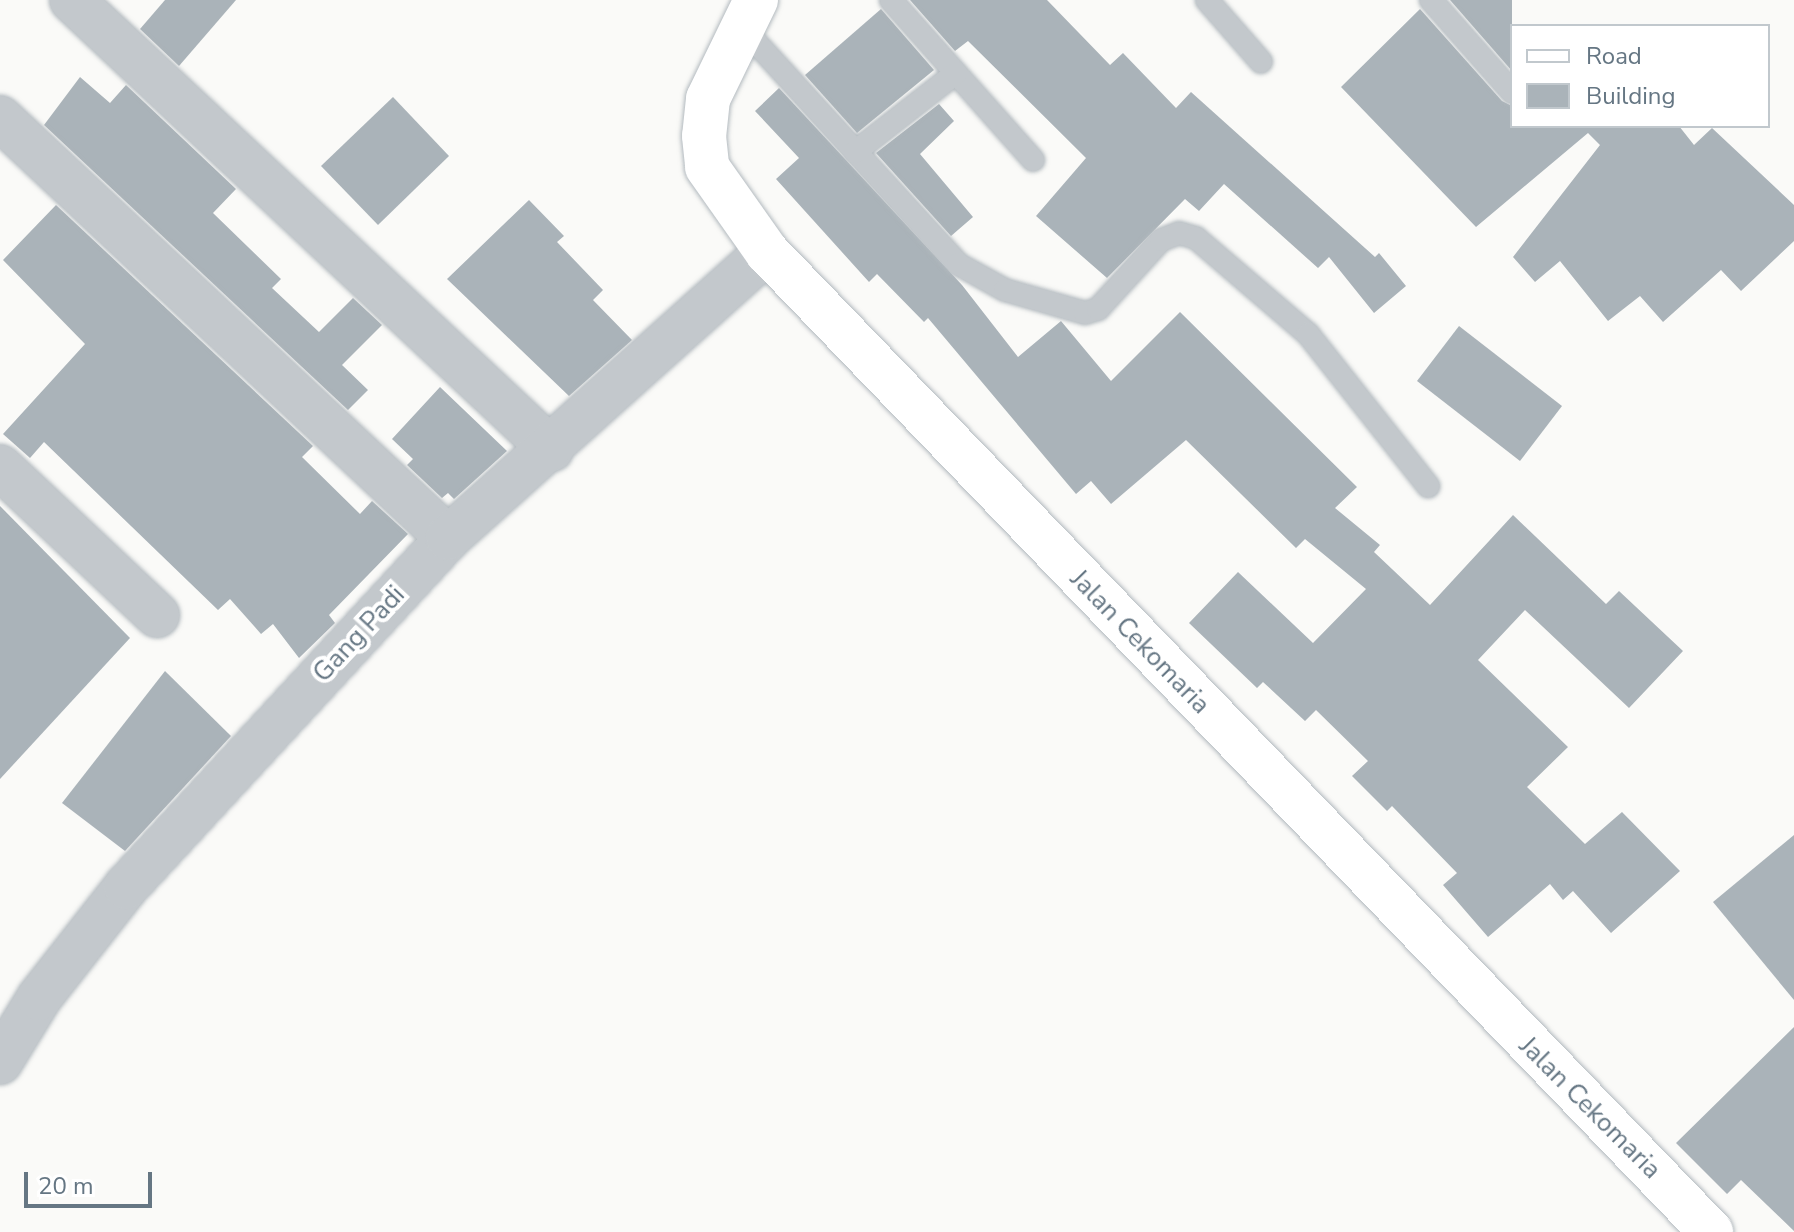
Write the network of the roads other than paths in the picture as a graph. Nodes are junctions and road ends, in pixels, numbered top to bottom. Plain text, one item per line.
1 (72, 0) edge
2 (891, 0) edge
3 (1207, 0) edge
4 (1431, 0) edge
5 (748, 13) edge
6 (1261, 62) dead end
7 (956, 73) junction
8 (1510, 90) edge
9 (0, 118) edge
10 (855, 152) junction
11 (1033, 160) dead end
12 (767, 252) junction
13 (551, 449) junction
14 (0, 467) edge
15 (1428, 486) dead end
16 (448, 538) junction
17 (157, 615) dead end
18 (0, 1062) edge
19 (1711, 1232) edge

1 - 13 street
2 - 7 lane
3 - 6 lane
4 - 8 lane
5 - 10 lane
5 - 12 street, Jalan Cekomaria
7 - 10 lane
7 - 11 lane
9 - 16 street
10 - 15 lane
12 - 13 street, Gang Padi
12 - 19 street, Jalan Cekomaria
13 - 16 street, Gang Padi
14 - 17 street
16 - 18 street, Gang Padi

